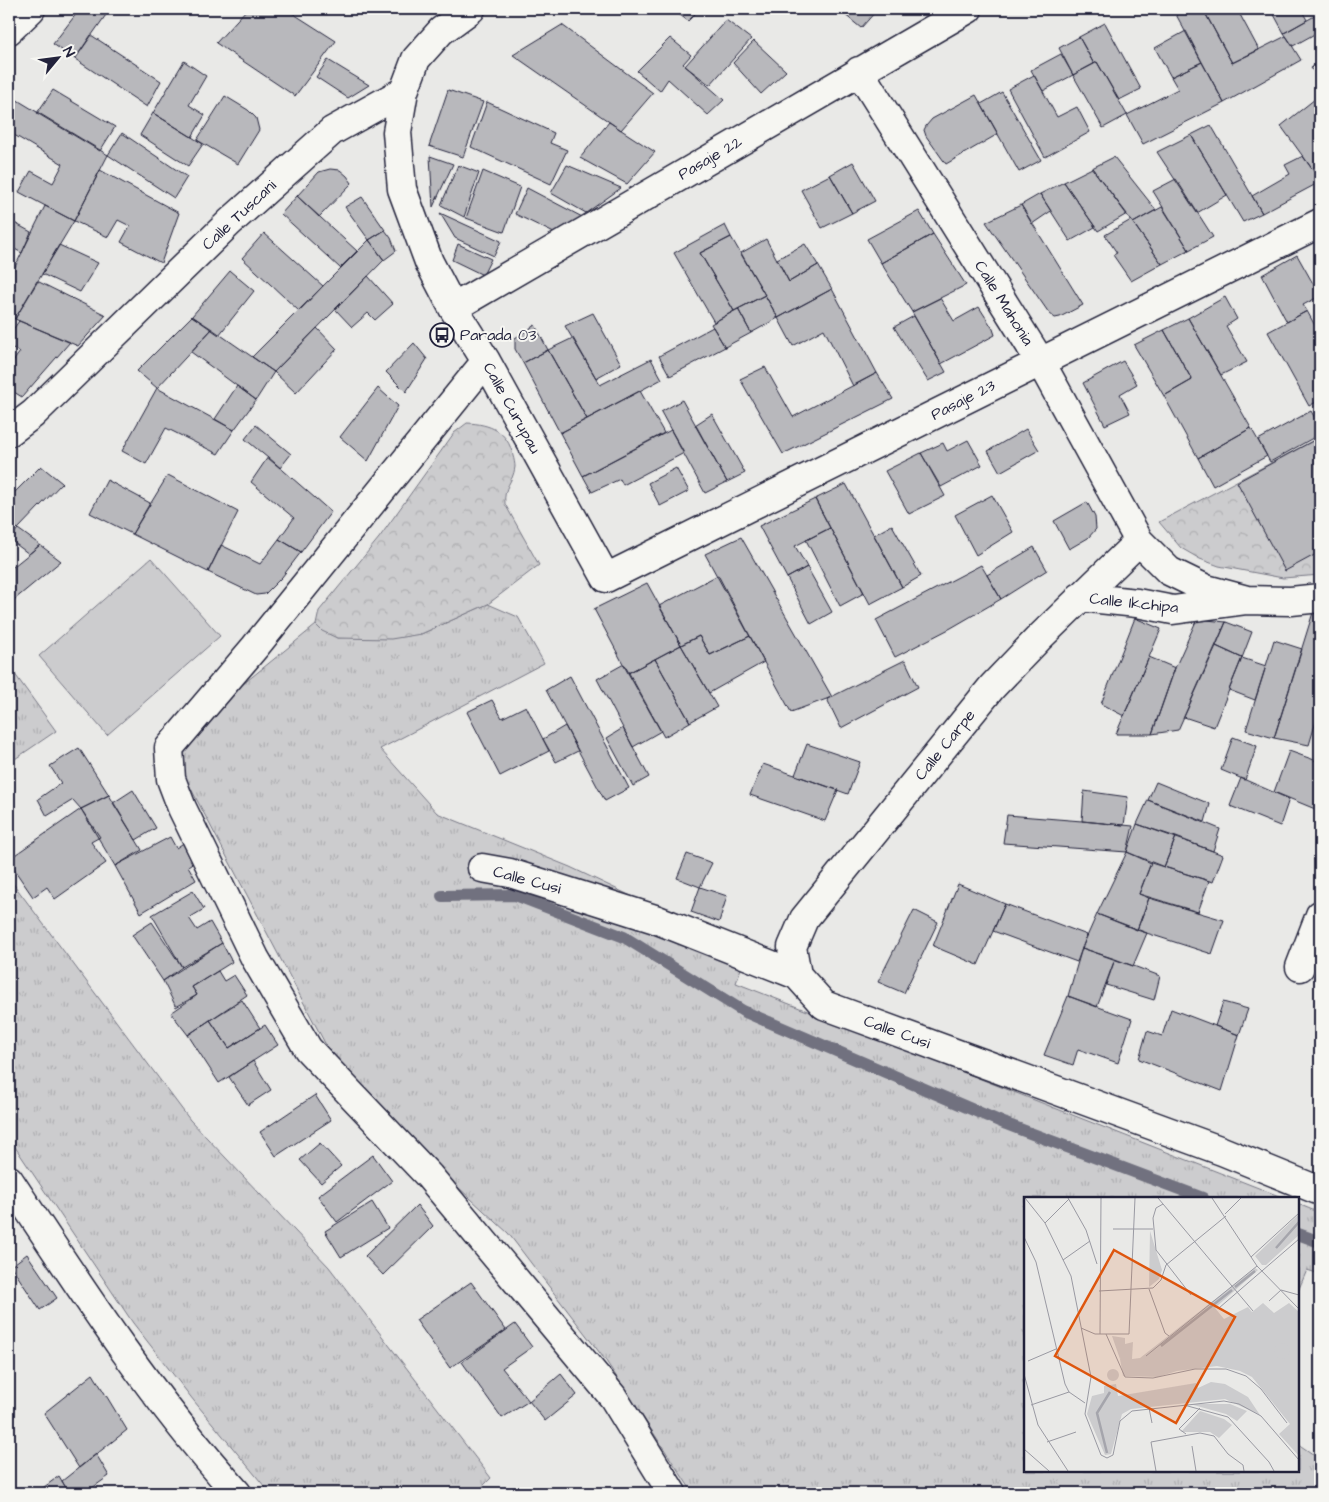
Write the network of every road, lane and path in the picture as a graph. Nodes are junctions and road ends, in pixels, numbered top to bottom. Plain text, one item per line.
1 (31, 9) edge
2 (471, 9) edge
3 (968, 9) edge
4 (9, 30) edge
5 (859, 71) junction
6 (404, 91) junction
7 (1320, 223) edge
8 (453, 308) junction
9 (486, 361) junction
10 (1040, 361) junction
11 (9, 432) edge
12 (1139, 541) junction
13 (606, 578) joint
14 (1080, 597) junction
15 (1320, 598) edge
16 (1247, 600) junction
17 (482, 868) dead end
18 (1320, 915) edge
19 (1300, 967) dead end
20 (797, 975) junction
21 (9, 1180) edge
22 (1320, 1191) edge
23 (198, 1449) junction
24 (216, 1493) edge
25 (237, 1493) edge
26 (672, 1493) edge

1 - 4 street
2 - 6 street
3 - 5 street, Pasaje 22
5 - 8 street, Pasaje 22
5 - 10 street, Calle Mahonia
6 - 8 street, Calle Curupau
6 - 11 street, Calle Tuscani
7 - 10 street, Pasaje 23
8 - 9 street, Calle Curupau
9 - 13 street, Calle Curupau
9 - 26 street
10 - 12 street, Calle Mahonia
10 - 13 street, Pasaje 23
12 - 14 street, Calle Carpe
12 - 16 street, Calle Ikchipa
14 - 16 street, Calle Ikchipa
14 - 20 street, Calle Carpe
15 - 16 street, Calle Ikchipa
17 - 20 street, Calle Cusi
18 - 19 street
20 - 22 street, Calle Cusi
21 - 23 street
23 - 24 street
23 - 25 street

